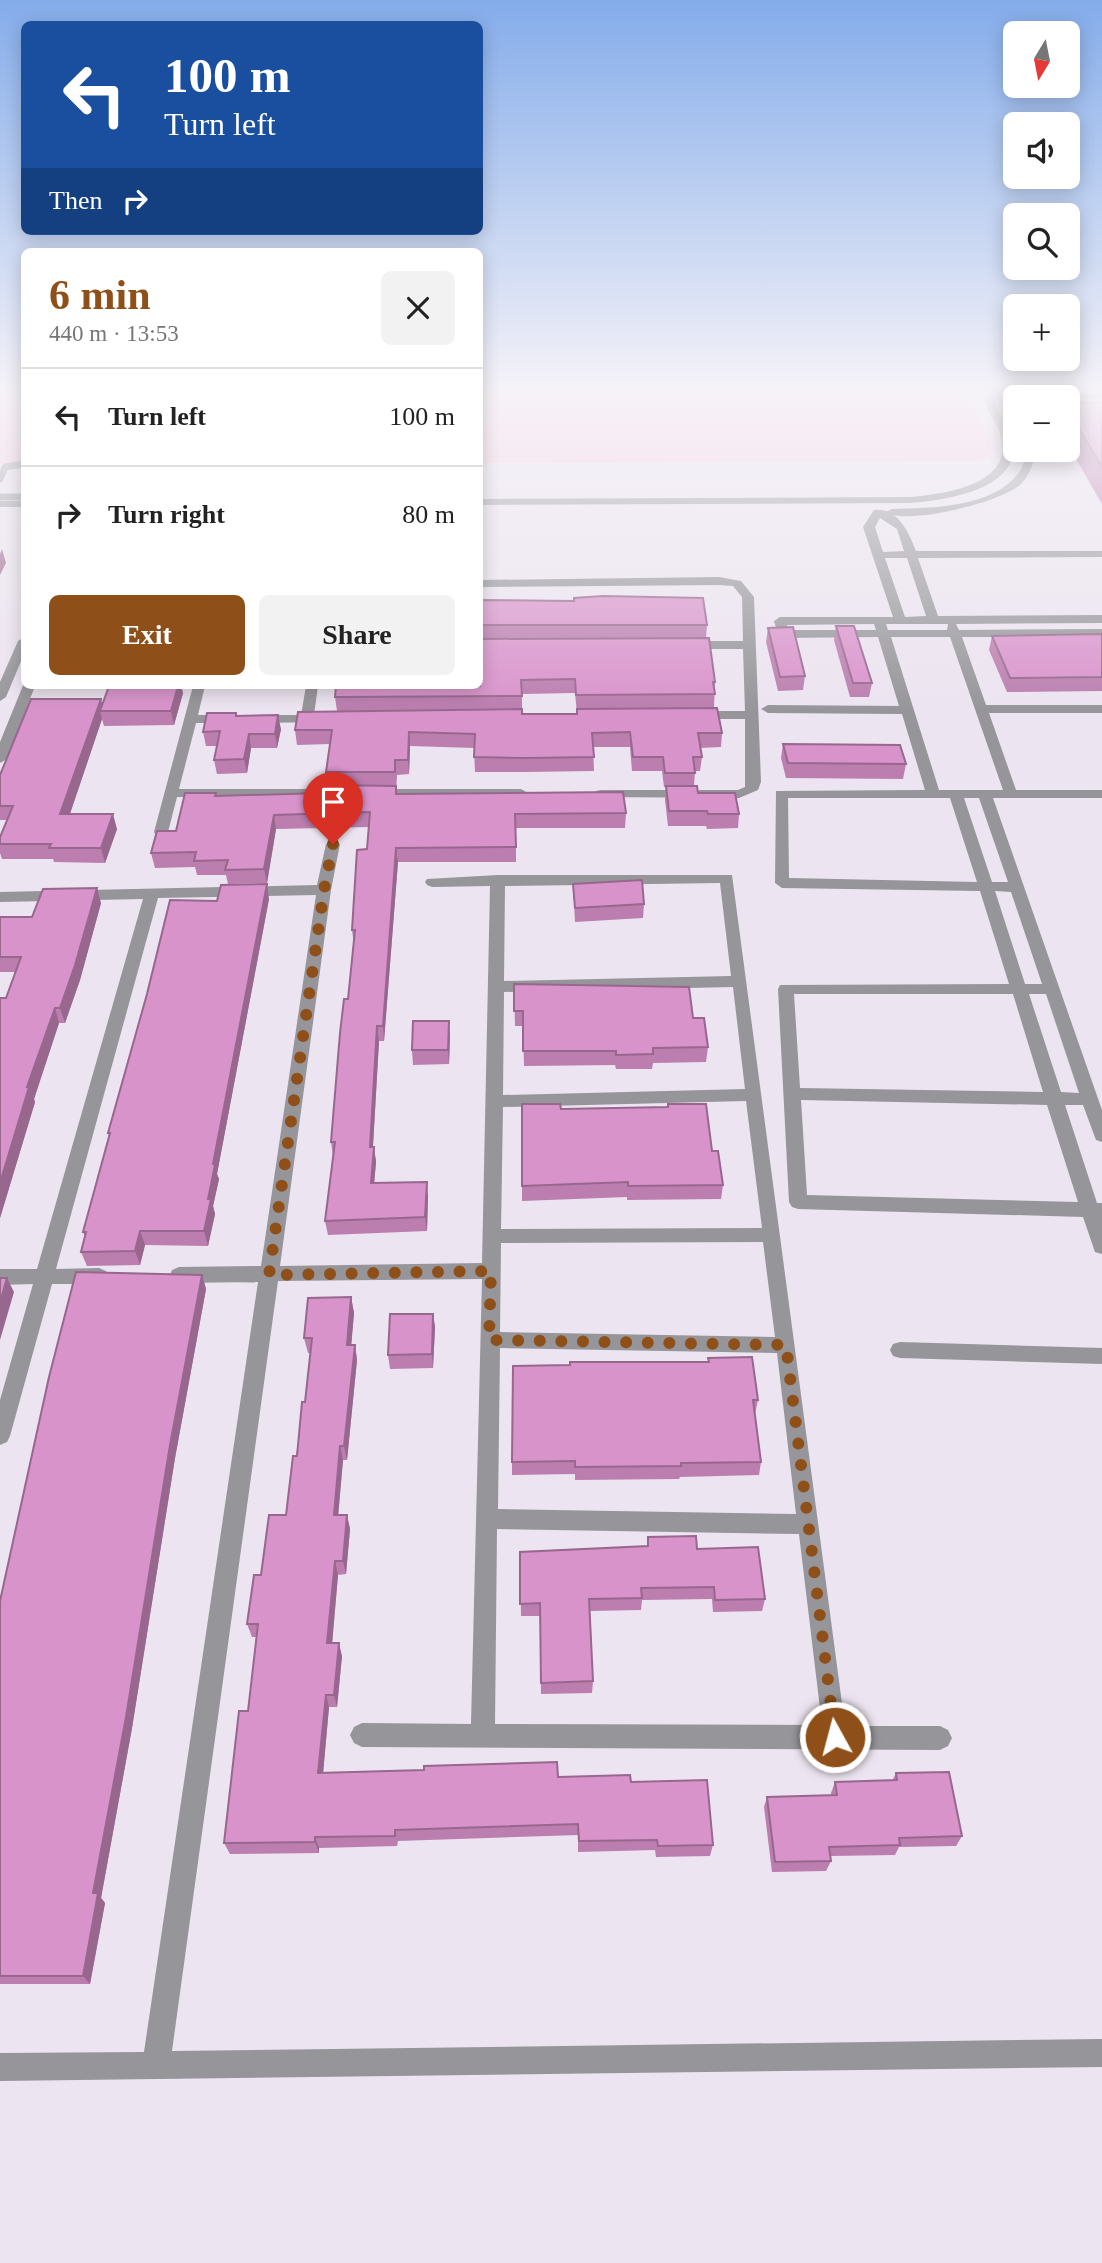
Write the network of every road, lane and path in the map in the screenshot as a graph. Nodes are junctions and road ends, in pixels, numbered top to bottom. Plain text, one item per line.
1 (913, 500) edge
2 (981, 500) edge
3 (483, 502) edge
4 (0, 504) edge
5 (21, 504) edge
6 (876, 506) junction
7 (483, 514) edge
8 (21, 515) edge
9 (0, 516) edge
10 (1102, 554) edge
11 (878, 555) junction
12 (911, 555) junction
13 (483, 583) edge
14 (950, 619) junction
15 (1102, 619) edge
16 (879, 620) junction
17 (900, 620) junction
18 (933, 620) junction
19 (1102, 633) edge
20 (884, 634) junction
21 (955, 634) junction
22 (668, 645) edge
23 (749, 645) junction
24 (21, 647) edge
25 (3, 683) edge
26 (21, 683) edge
27 (28, 689) edge
28 (198, 689) edge
29 (312, 689) edge
30 (0, 697) edge
31 (768, 709) dead end
32 (983, 709) junction
33 (1102, 709) edge
34 (907, 710) junction
35 (752, 715) junction
36 (682, 716) edge
37 (191, 719) junction
38 (307, 719) junction
39 (335, 719) edge
40 (0, 760) edge
41 (172, 793) junction
42 (531, 793) edge
43 (587, 793) edge
44 (933, 794) junction
45 (956, 794) junction
46 (985, 794) junction
47 (1011, 794) junction
48 (1102, 794) edge
49 (161, 832) edge
50 (333, 844) dead end
51 (498, 880) junction
52 (432, 882) dead end
53 (986, 887) junction
54 (1017, 887) junction
55 (324, 890) junction
56 (152, 894) junction
57 (0, 897) edge
58 (740, 981) junction
59 (496, 987) junction
60 (1019, 989) junction
61 (1052, 989) junction
62 (792, 1094) junction
63 (754, 1096) junction
64 (1054, 1098) junction
65 (1090, 1098) junction
66 (494, 1101) junction
67 (1102, 1135) edge
68 (1096, 1210) edge
69 (772, 1235) junction
70 (491, 1236) junction
71 (1102, 1247) edge
72 (491, 1271) junction
73 (269, 1275) junction
74 (123, 1276) edge
75 (163, 1276) edge
76 (0, 1277) edge
77 (44, 1277) junction
78 (489, 1340) junction
79 (786, 1345) junction
80 (900, 1350) dead end
81 (1102, 1356) edge
82 (0, 1436) edge
83 (487, 1519) junction
84 (808, 1524) junction
85 (362, 1735) dead end
86 (483, 1737) junction
87 (835, 1737) junction
88 (940, 1738) dead end
89 (1102, 2053) edge
90 (156, 2065) junction
91 (0, 2067) edge

1 - 6 street
2 - 6 street
3 - 6 street
4 - 5 street
6 - 7 street
6 - 11 street
6 - 12 street
8 - 9 street
10 - 12 street
11 - 12 street
11 - 17 street
12 - 18 street
13 - 23 street
14 - 15 street
14 - 18 street
14 - 21 street
16 - 17 street
16 - 20 street
16 - 20 street
17 - 18 street
19 - 21 street
20 - 21 street
20 - 34 street
21 - 32 street
22 - 23 street
23 - 35 street
24 - 25 street
25 - 26 street
25 - 30 street
27 - 40 street
28 - 37 street
29 - 38 street
31 - 34 street
32 - 33 street
32 - 47 street
34 - 44 street
35 - 36 street
35 - 43 street
37 - 38 street
37 - 41 street
38 - 39 street
41 - 42 street
41 - 49 street
44 - 45 street
44 - 53 street
45 - 46 street
45 - 53 street
46 - 47 street
46 - 54 street
47 - 48 street
50 - 55 street
51 - 52 street
51 - 58 street
51 - 59 street
53 - 54 street
53 - 60 street
54 - 61 street
55 - 56 street
55 - 73 street
56 - 57 street
56 - 77 street
58 - 59 street
58 - 63 street
59 - 66 street
60 - 61 street
60 - 62 street
60 - 64 street
61 - 65 street
62 - 64 street
62 - 68 street
63 - 66 street
63 - 69 street
64 - 65 street
64 - 68 street
65 - 67 street
66 - 70 street
68 - 71 street
69 - 70 street
69 - 79 street
70 - 72 street
72 - 73 street
72 - 78 street
73 - 75 street
73 - 90 street
74 - 77 street
76 - 77 street
77 - 82 street
78 - 79 street
78 - 83 street
79 - 84 street
80 - 81 street
83 - 84 street
83 - 86 street
84 - 87 street
85 - 86 street
86 - 87 street
87 - 88 street
89 - 90 street
90 - 91 street

